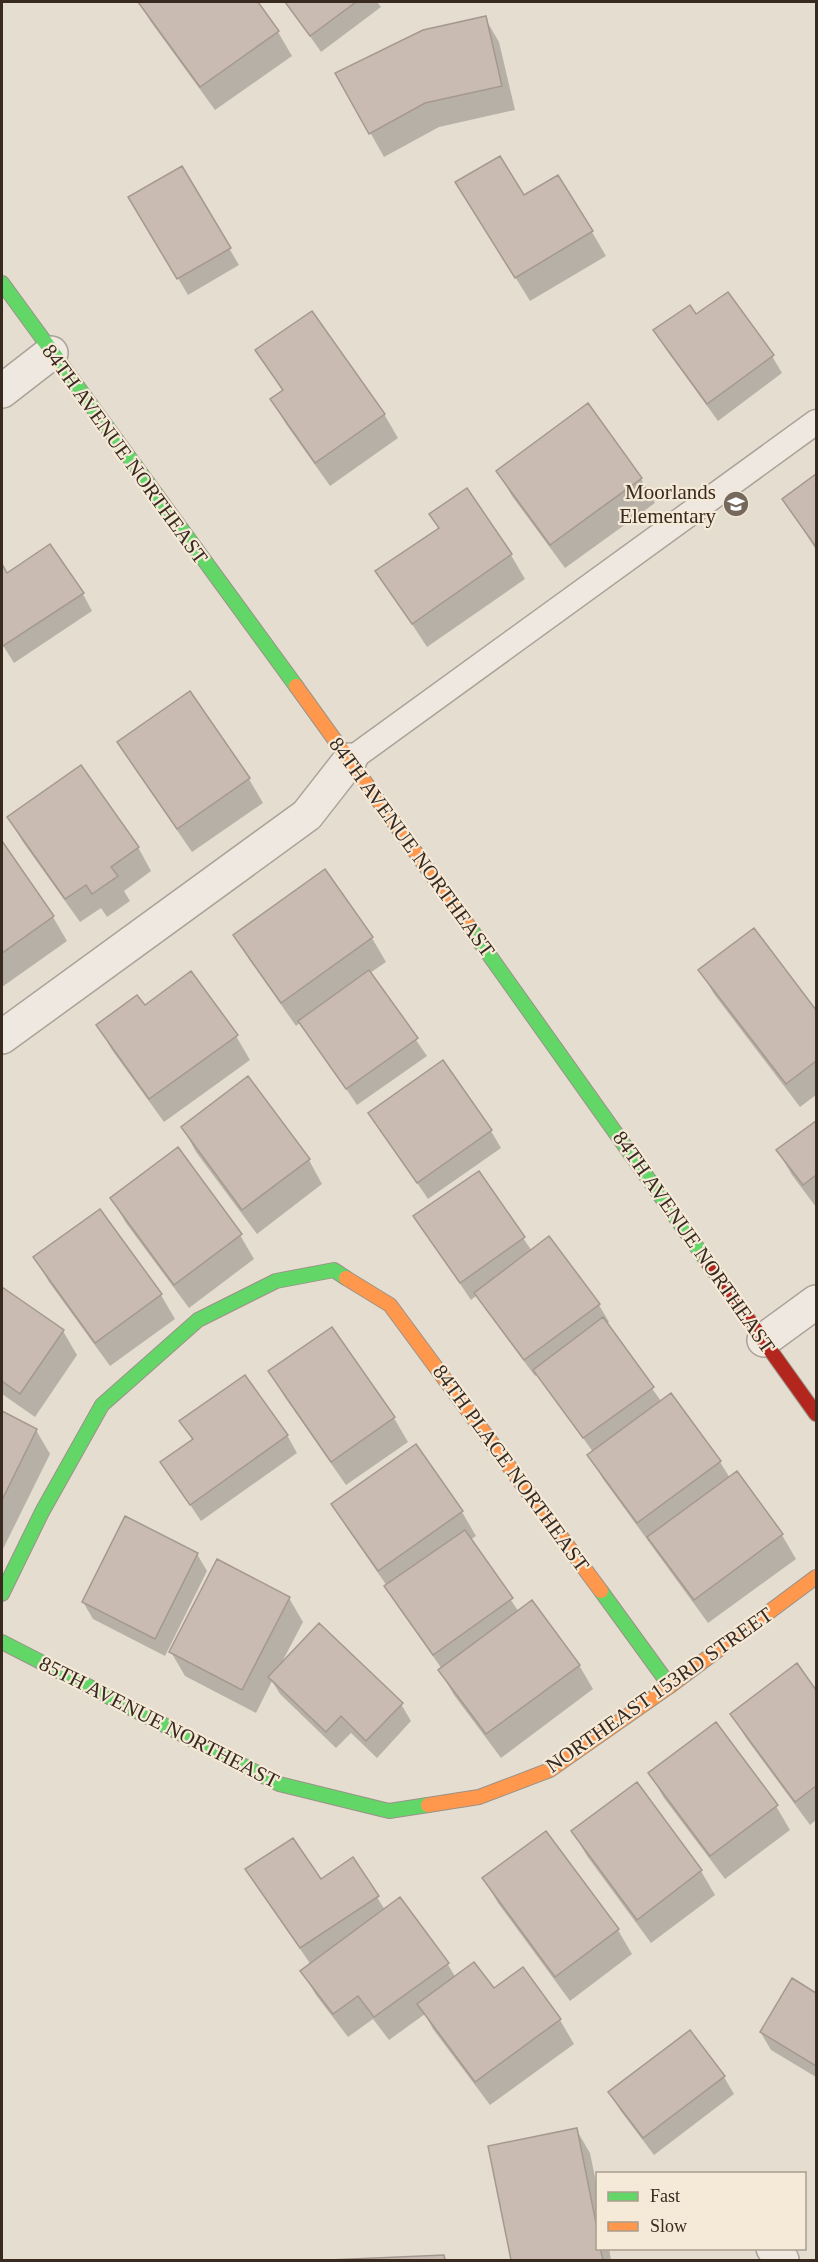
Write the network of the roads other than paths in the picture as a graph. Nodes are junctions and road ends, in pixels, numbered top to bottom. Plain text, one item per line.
1 (2, 284) edge
2 (51, 353) junction
3 (2, 391) edge
4 (816, 422) edge
5 (350, 759) junction
6 (2, 1037) edge
7 (816, 1302) edge
8 (764, 1340) junction
9 (816, 1414) edge
10 (816, 1577) edge
11 (2, 1594) edge
12 (2, 1642) edge
13 (670, 1686) junction
14 (389, 1811) joint

1 - 2 street, 84TH AVENUE NORTHEAST
2 - 3 street
2 - 5 street, 84TH AVENUE NORTHEAST
4 - 5 lane
5 - 6 street
5 - 8 street, 84TH AVENUE NORTHEAST
7 - 8 street
8 - 9 street, 84TH AVENUE NORTHEAST
10 - 13 street, NORTHEAST 153RD STREET
11 - 13 street, 84TH PLACE NORTHEAST
12 - 14 street, 85TH AVENUE NORTHEAST
13 - 14 street, NORTHEAST 153RD STREET

